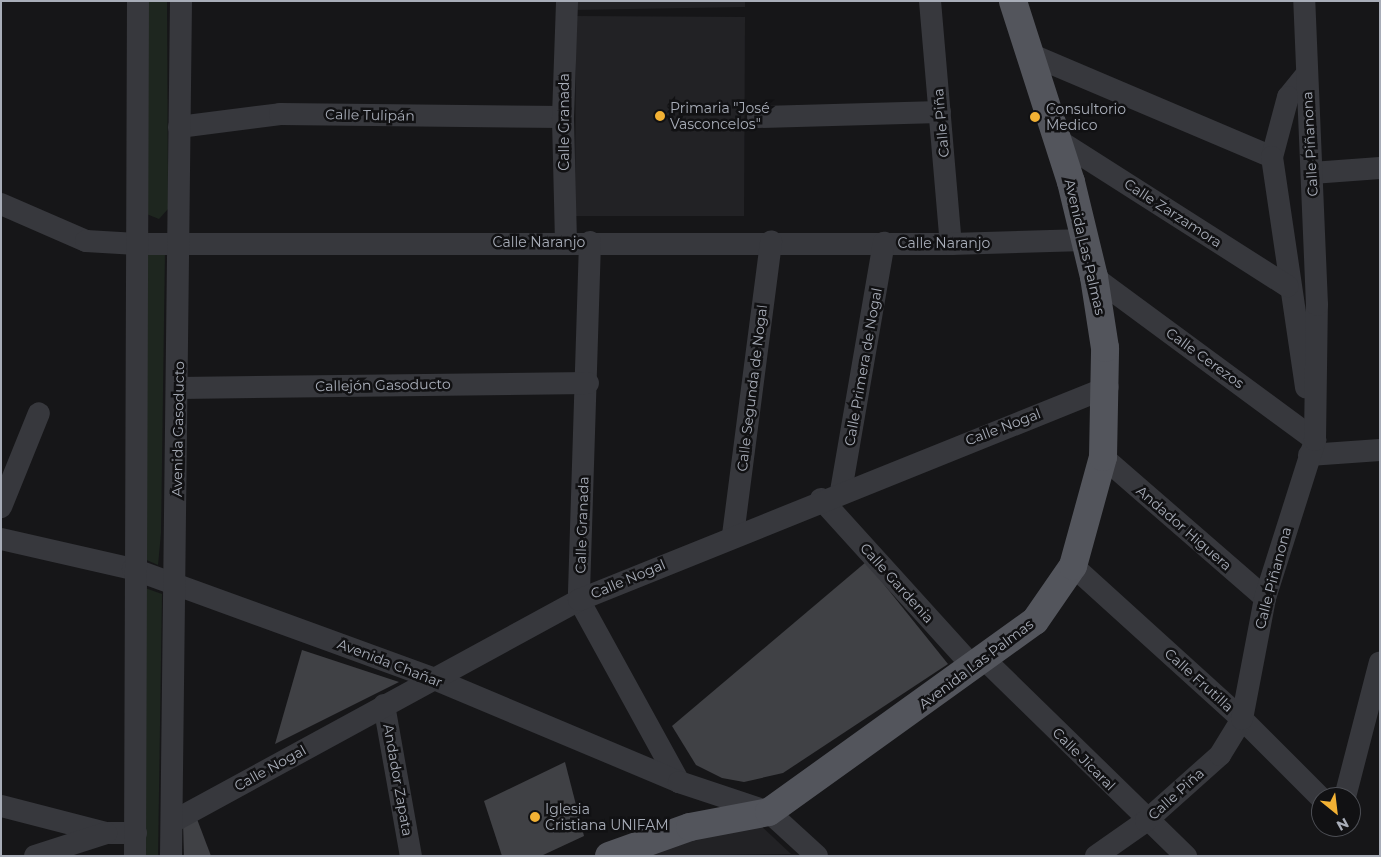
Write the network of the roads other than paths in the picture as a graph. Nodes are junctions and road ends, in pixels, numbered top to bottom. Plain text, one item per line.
1 (138, 1) edge
2 (181, 1) edge
3 (567, 1) edge
4 (930, 1) edge
5 (1013, 1) edge
6 (1304, 1) edge
7 (1027, 52) junction
8 (1306, 75) junction
9 (940, 112) junction
10 (758, 116) dead end
11 (562, 117) junction
12 (179, 128) junction
13 (1058, 140) junction
14 (1272, 157) junction
15 (1380, 168) edge
16 (1312, 173) junction
17 (1, 204) edge
18 (1085, 240) junction
19 (771, 241) junction
20 (178, 242) junction
21 (566, 242) junction
22 (590, 242) junction
23 (884, 243) junction
24 (137, 244) junction
25 (951, 244) junction
26 (1094, 277) junction
27 (1287, 286) junction
28 (588, 383) junction
29 (1108, 387) junction
30 (179, 388) junction
31 (39, 413) dead end
32 (1312, 447) junction
33 (1380, 450) edge
34 (1103, 457) junction
35 (831, 495) junction
36 (1, 507) edge
37 (733, 535) junction
38 (1, 539) edge
39 (1073, 566) junction
40 (133, 569) junction
41 (175, 583) junction
42 (1265, 598) junction
43 (579, 600) junction
44 (1380, 662) edge
45 (980, 664) junction
46 (432, 678) junction
47 (384, 704) junction
48 (1242, 719) junction
49 (679, 782) junction
50 (1348, 787) edge
51 (1311, 788) edge
52 (1, 806) edge
53 (769, 812) junction
54 (1146, 821) junction
55 (172, 822) junction
56 (106, 833) junction
57 (136, 833) junction
58 (35, 856) edge
59 (135, 856) edge
60 (171, 856) edge
61 (411, 856) edge
62 (609, 856) edge
63 (817, 856) edge
64 (1096, 856) edge
65 (1186, 856) edge

1 - 24 street
2 - 12 street, Avenida Gasoducto
3 - 11 street, Calle Granada
4 - 9 street, Calle Piña
5 - 7 main road, Avenida Las Palmas
6 - 8 street
7 - 13 main road, Avenida Las Palmas
7 - 14 street
8 - 14 street, Calle Piñanona
8 - 16 street, Calle Piñanona
9 - 10 street
9 - 25 street, Calle Piña
11 - 12 street, Calle Tulipán
11 - 21 street, Calle Granada
12 - 20 street, Avenida Gasoducto
13 - 18 main road, Avenida Las Palmas
13 - 27 street, Calle Zarzamora
14 - 27 street, Calle Piñanona
15 - 16 street
16 - 32 street, Calle Piñanona
17 - 24 street, Calle Naranjo
18 - 25 street, Calle Naranjo
18 - 26 main road, Avenida Las Palmas
19 - 22 street, Calle Naranjo
19 - 23 street, Calle Naranjo
19 - 37 street, Calle Segunda de Nogal
20 - 21 street, Calle Naranjo
20 - 24 street, Calle Naranjo
20 - 30 street, Avenida Gasoducto
21 - 22 street, Calle Naranjo
22 - 28 street, Calle Granada
23 - 25 street, Calle Naranjo
23 - 35 street, Calle Primera de Nogal
24 - 40 street
26 - 29 main road, Avenida Las Palmas
26 - 32 street, Calle Cerezos
27 - 32 street, Calle Piñanona
28 - 30 street, Callejón Gasoducto
28 - 43 street, Calle Granada
29 - 34 main road, Avenida Las Palmas
29 - 35 street, Calle Nogal
30 - 41 street, Avenida Gasoducto
31 - 36 street
32 - 33 street
32 - 42 street, Calle Piñanona
34 - 39 main road, Avenida Las Palmas
34 - 42 street, Andador Higuera
35 - 37 street, Calle Nogal
35 - 45 street, Calle Gardenia
37 - 43 street, Calle Nogal
38 - 40 street, Avenida Chañar
39 - 45 main road, Avenida Las Palmas
39 - 48 street, Calle Frutilla
40 - 41 street, Avenida Chañar
40 - 57 street
41 - 46 street, Avenida Chañar
41 - 55 street, Avenida Gasoducto
42 - 48 street, Calle Piñanona
43 - 46 street, Calle Nogal
43 - 49 street
44 - 50 street
45 - 53 main road, Avenida Las Palmas
45 - 54 street, Calle Jicaral
46 - 47 street, Calle Nogal
46 - 49 street, Avenida Chañar
47 - 55 street, Calle Nogal
47 - 61 street, Andador Zapata
48 - 51 street, Calle Frutilla
48 - 54 street, Calle Piña
49 - 53 street, Avenida Chañar
52 - 56 street
53 - 62 main road, Avenida Las Palmas
53 - 63 street
54 - 64 street, Calle Piña
54 - 65 street, Calle Jicaral
55 - 60 street, Avenida Gasoducto
56 - 57 street
56 - 58 street
57 - 59 street

